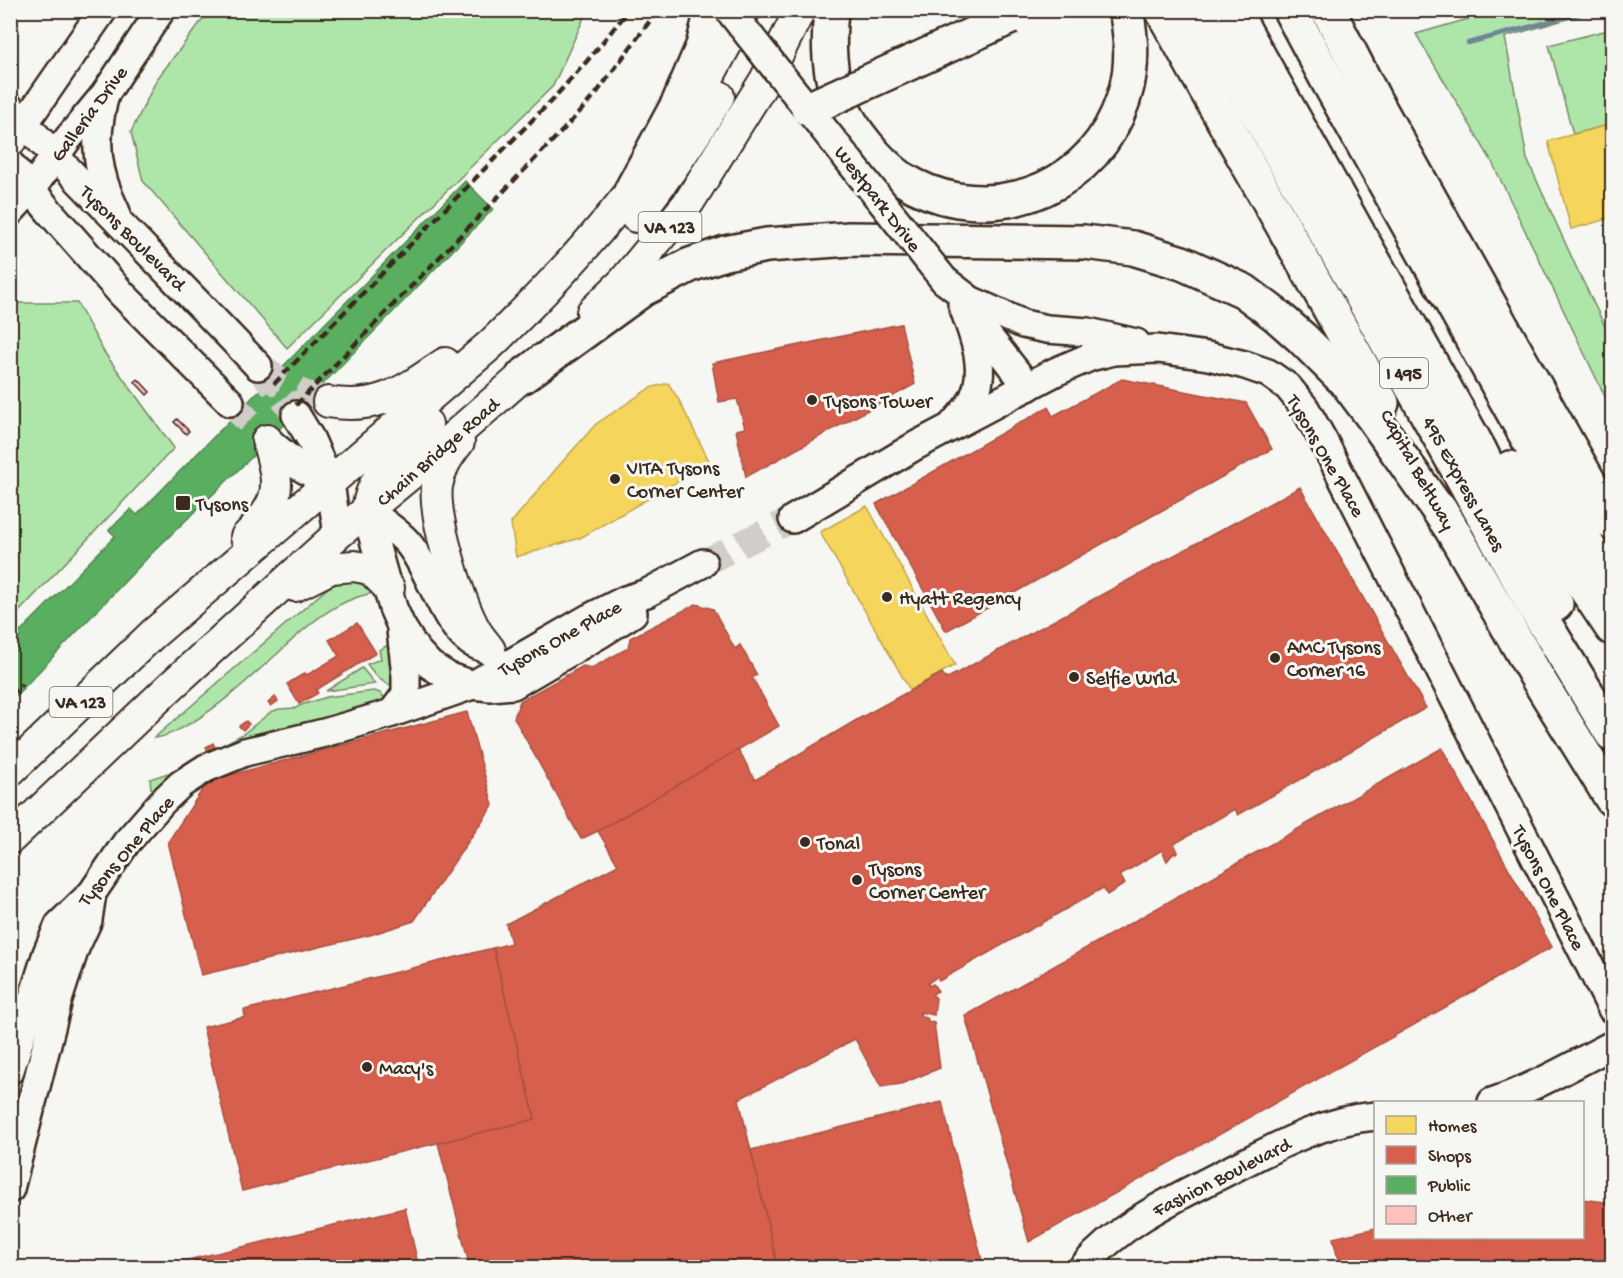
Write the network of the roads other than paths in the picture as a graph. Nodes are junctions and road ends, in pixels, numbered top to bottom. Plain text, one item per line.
1 (103, 10) edge
2 (161, 10) edge
3 (712, 10) edge
4 (729, 10) edge
5 (745, 10) edge
6 (759, 10) edge
7 (800, 10) edge
8 (831, 10) edge
9 (1025, 10) edge
10 (1126, 10) edge
11 (1162, 10) edge
12 (1198, 10) edge
13 (1233, 10) edge
14 (1254, 10) edge
15 (1290, 10) edge
16 (1328, 10) edge
17 (1343, 10) edge
18 (105, 94) junction
19 (1374, 99) junction
20 (808, 109) junction
21 (15, 125) edge
22 (55, 157) junction
23 (10, 164) edge
24 (32, 188) junction
25 (631, 191) junction
26 (10, 212) edge
27 (125, 230) junction
28 (944, 280) junction
29 (539, 298) junction
30 (962, 303) junction
31 (1158, 349) junction
32 (258, 366) dead end
33 (523, 376) junction
34 (1028, 387) junction
35 (230, 402) tunnel mouth
36 (328, 402) tunnel mouth
37 (491, 405) junction
38 (296, 415) tunnel mouth
39 (950, 429) junction
40 (267, 440) joint
41 (332, 494) junction
42 (371, 497) junction
43 (793, 519) tunnel mouth
44 (1612, 523) edge
45 (1451, 528) junction
46 (338, 534) junction
47 (703, 563) tunnel mouth
48 (388, 588) junction
49 (1612, 589) edge
50 (647, 593) junction
51 (268, 598) junction
52 (589, 618) junction
53 (401, 626) junction
54 (1612, 628) edge
55 (153, 634) junction
56 (490, 650) junction
57 (473, 685) junction
58 (392, 713) junction
59 (1612, 713) edge
60 (1612, 734) edge
61 (10, 771) edge
62 (1612, 798) edge
63 (10, 840) edge
64 (92, 893) junction
65 (1612, 1009) edge
66 (1612, 1045) edge
67 (10, 1070) edge
68 (1495, 1101) edge
69 (1374, 1116) edge
70 (10, 1189) edge
71 (1082, 1268) edge

1 - 21 street
2 - 18 street, Galleria Drive
3 - 25 highway
4 - 20 street, Westpark Drive, bridge
5 - 25 main road, VA 123
6 - 42 main road
7 - 33 main road, Chain Bridge Road / VA 123
8 - 10 highway
9 - 20 highway, bridge
11 - 45 highway, Capital Beltway / I 495
12 - 60 highway, 495 Express Lanes / I 495
13 - 59 highway
14 - 54 highway
15 - 49 highway
16 - 19 highway
17 - 19 highway
18 - 22 street, Galleria Drive
18 - 27 street
19 - 44 highway
20 - 28 street, Westpark Drive, bridge
21 - 22 street, Tysons Boulevard
22 - 24 street, Galleria Drive
22 - 27 street, Tysons Boulevard
23 - 24 street
24 - 26 street, Galleria Drive
24 - 35 street
25 - 29 main road, VA 123
27 - 32 street, Tysons Boulevard
28 - 30 street, Westpark Drive
28 - 31 street
29 - 36 main road
29 - 41 main road, VA 123
30 - 34 street, Westpark Drive
30 - 39 street
31 - 34 street, Tysons One Place
31 - 65 street, Tysons One Place
33 - 37 main road, Chain Bridge Road / VA 123
33 - 45 highway
34 - 39 street, Tysons One Place
37 - 42 main road, Chain Bridge Road / VA 123
37 - 56 main road
38 - 41 street
39 - 43 street, Tysons One Place
40 - 41 street
40 - 55 main road
41 - 42 main road
41 - 46 street
41 - 55 main road, VA 123
42 - 46 main road, Chain Bridge Road / VA 123
42 - 48 street
42 - 56 street
45 - 62 highway, Capital Beltway / I 495
46 - 51 main road, Chain Bridge Road / VA 123
47 - 50 street, Tysons One Place
48 - 51 main road
48 - 53 street
50 - 52 street, Tysons One Place
50 - 57 street, Tysons One Place
51 - 63 main road, Chain Bridge Road / VA 123
52 - 56 street
52 - 57 street, Tysons One Place
53 - 57 street
53 - 58 street
55 - 61 main road, VA 123
57 - 58 street, Tysons One Place
58 - 64 street, Tysons One Place
64 - 67 street, Tysons One Place
64 - 70 street
66 - 68 street
69 - 71 street, Fashion Boulevard

